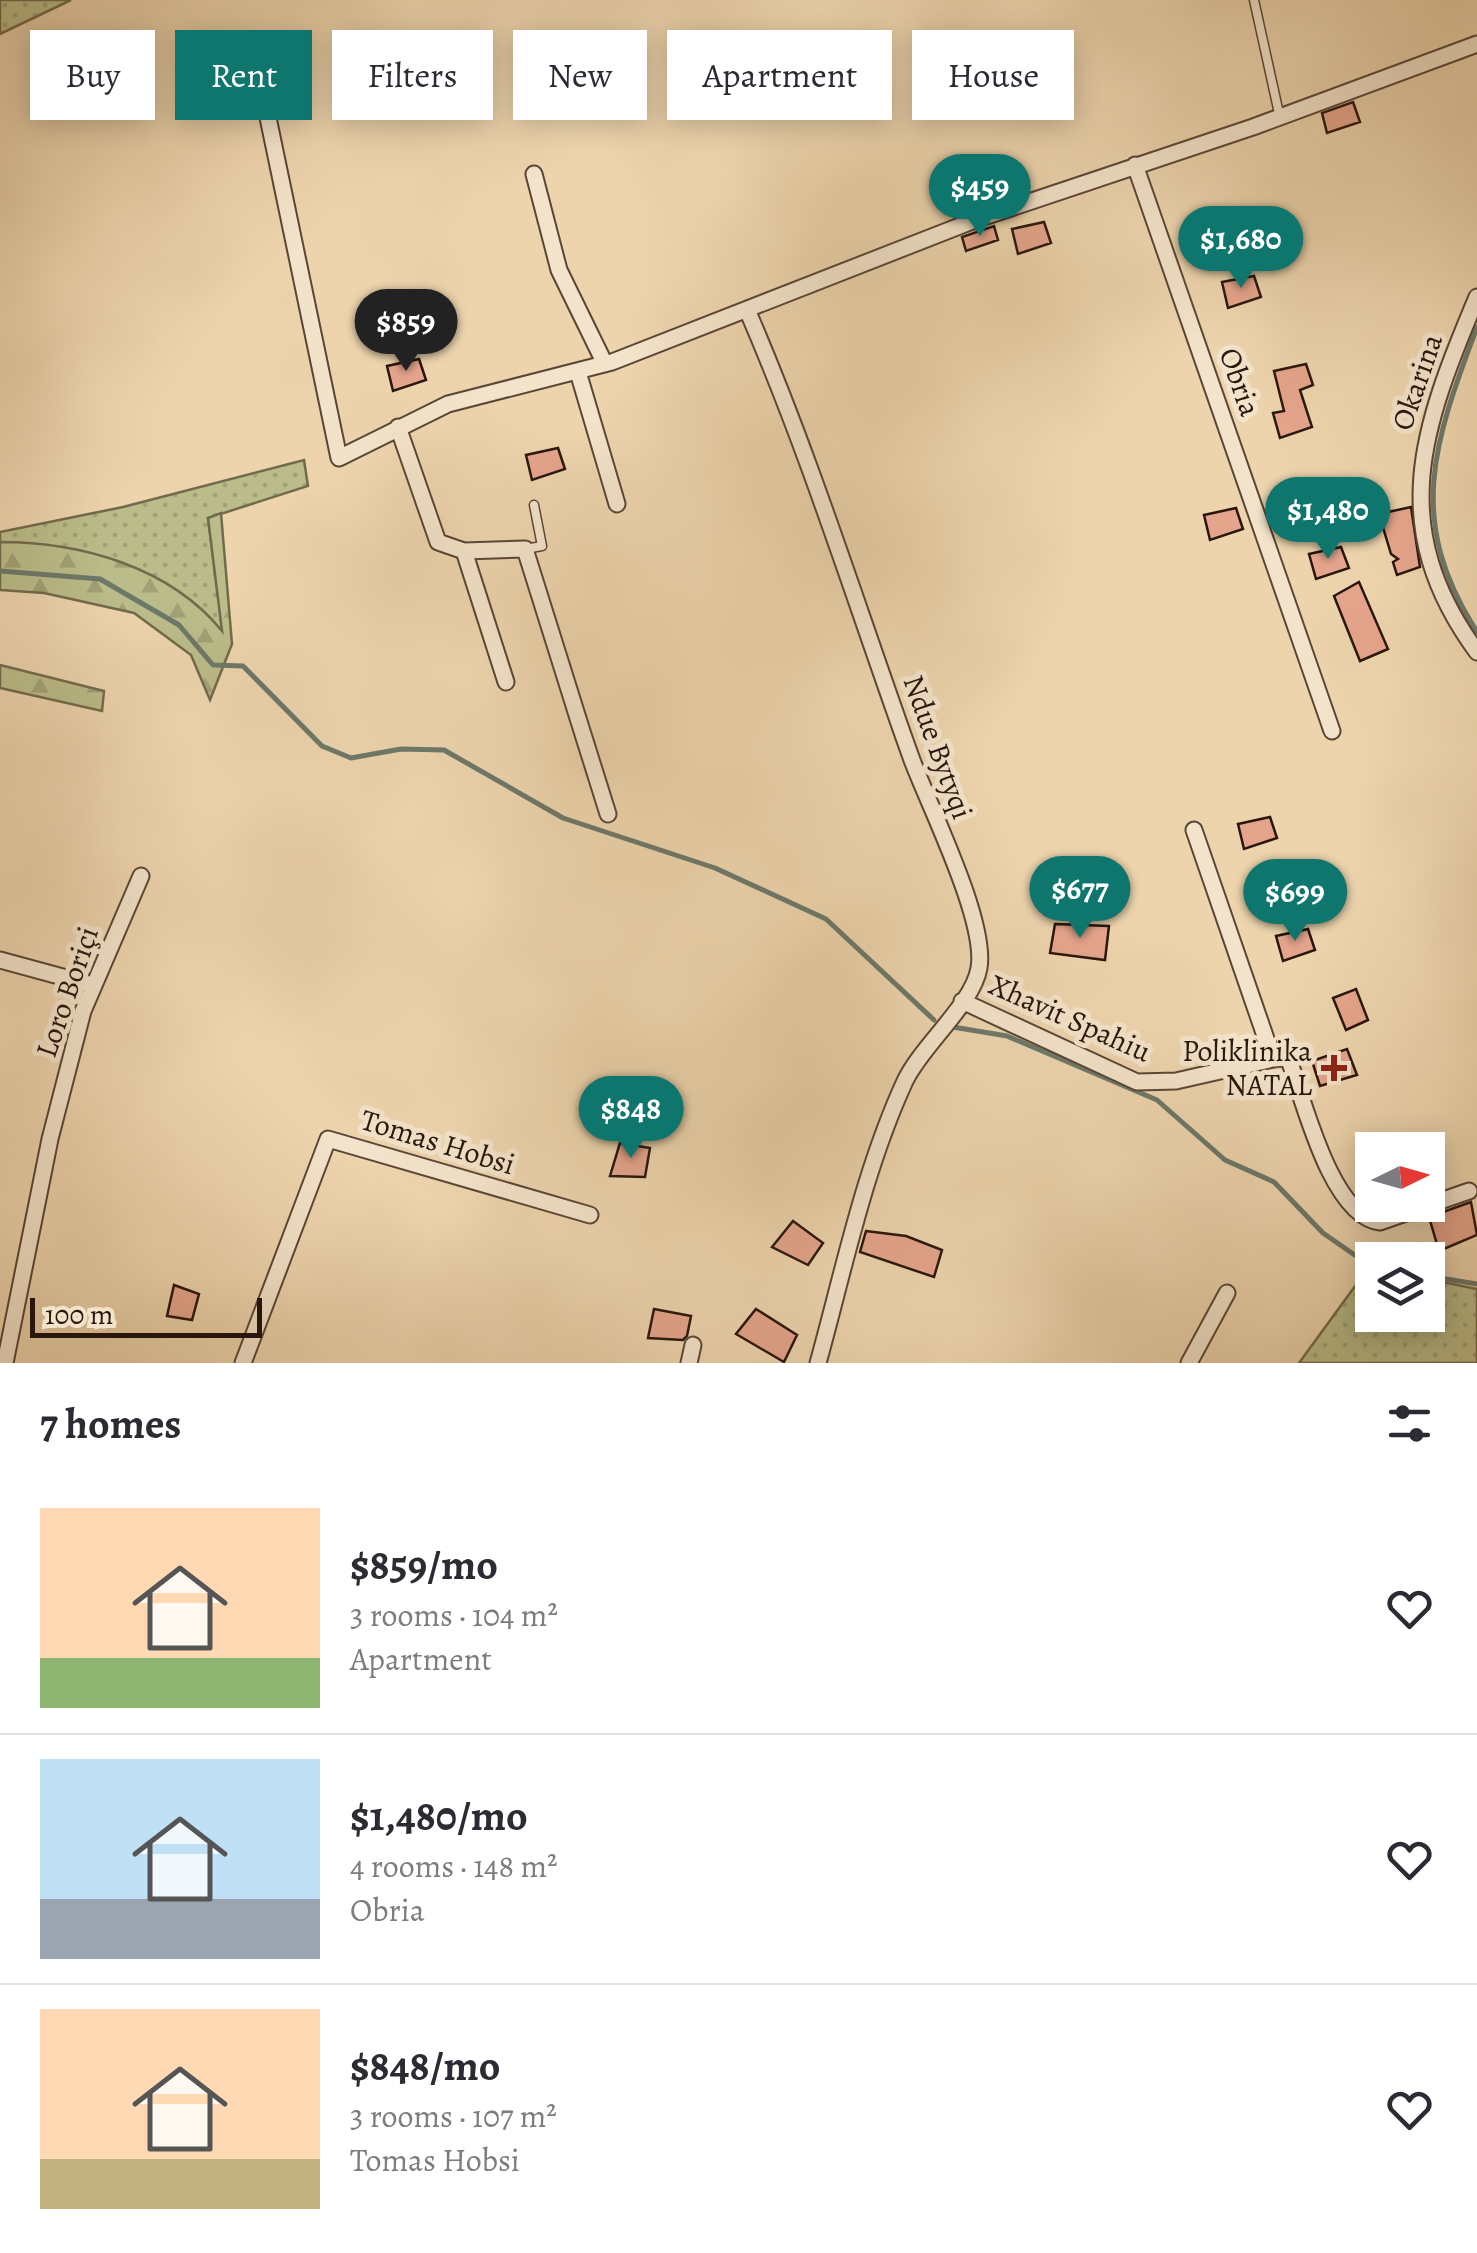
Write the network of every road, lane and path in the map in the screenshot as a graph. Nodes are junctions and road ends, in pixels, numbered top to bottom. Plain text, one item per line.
1 (1254, 0) edge
2 (1477, 44) edge
3 (1280, 118) junction
4 (268, 120) edge
5 (1135, 165) junction
6 (534, 174) dead end
7 (1477, 297) edge
8 (748, 312) junction
9 (605, 364) junction
10 (578, 372) junction
11 (398, 427) junction
12 (617, 504) dead end
13 (534, 505) dead end
14 (525, 549) junction
15 (464, 551) junction
16 (1477, 652) edge
17 (506, 682) dead end
18 (1332, 731) dead end
19 (608, 814) dead end
20 (1194, 830) dead end
21 (141, 876) dead end
22 (0, 960) edge
23 (92, 986) junction
24 (962, 1001) junction
25 (1273, 1059) junction
26 (1469, 1192) dead end
27 (590, 1216) dead end
28 (1226, 1293) dead end
29 (693, 1345) dead end
30 (1192, 1359) edge
31 (5, 1363) edge
32 (243, 1363) edge
33 (689, 1363) edge
34 (818, 1363) edge

1 - 3 lane
2 - 3 street
3 - 5 street
4 - 11 street
5 - 8 street
5 - 18 street, Obria
6 - 9 street
7 - 16 street, Okarina
8 - 9 street
8 - 24 street, Ndue Bytyqi
9 - 10 street
10 - 11 street
10 - 12 street
11 - 15 street
13 - 14 lane
14 - 15 street
14 - 19 street
15 - 17 street
20 - 25 street
21 - 23 street, Loro Boriçi
22 - 23 street
23 - 31 street, Loro Boriçi
24 - 25 street, Xhavit Spahiu
24 - 34 street, Ndue Bytyqi
25 - 26 street
27 - 32 street, Tomas Hobsi
28 - 30 street
29 - 33 street

